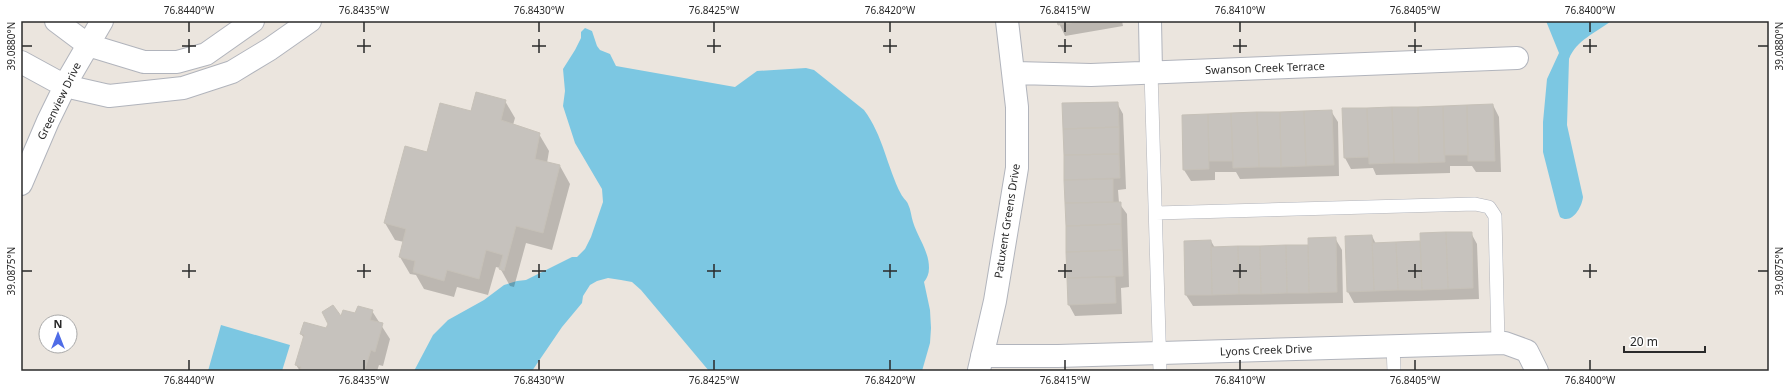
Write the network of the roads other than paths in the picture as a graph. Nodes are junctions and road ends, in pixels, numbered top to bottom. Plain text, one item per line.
1 (56, 21) edge
2 (102, 21) edge
3 (253, 21) edge
4 (310, 21) edge
5 (1007, 21) edge
6 (1150, 21) edge
7 (88, 45) junction
8 (1517, 58) dead end
9 (21, 62) edge
10 (1151, 72) junction
11 (1013, 73) junction
12 (65, 86) junction
13 (21, 184) edge
14 (1156, 213) junction
15 (1498, 343) junction
16 (1393, 346) junction
17 (1160, 362) edge
18 (981, 364) edge
19 (1394, 371) edge
20 (1537, 371) edge

1 - 7 street
2 - 7 street, Greenview Drive
3 - 7 street
4 - 12 street
5 - 11 street, Patuxent Greens Drive
6 - 10 street
7 - 12 street, Greenview Drive
8 - 10 street, Swanson Creek Terrace
9 - 12 street
10 - 11 street, Swanson Creek Terrace
10 - 14 lane
11 - 18 street, Patuxent Greens Drive
12 - 13 street, Greenview Drive
14 - 15 lane
14 - 17 lane
15 - 16 street, Lyons Creek Drive
15 - 20 street, Lyons Creek Drive
16 - 17 street, Lyons Creek Drive
16 - 19 lane
17 - 18 street, Lyons Creek Drive

